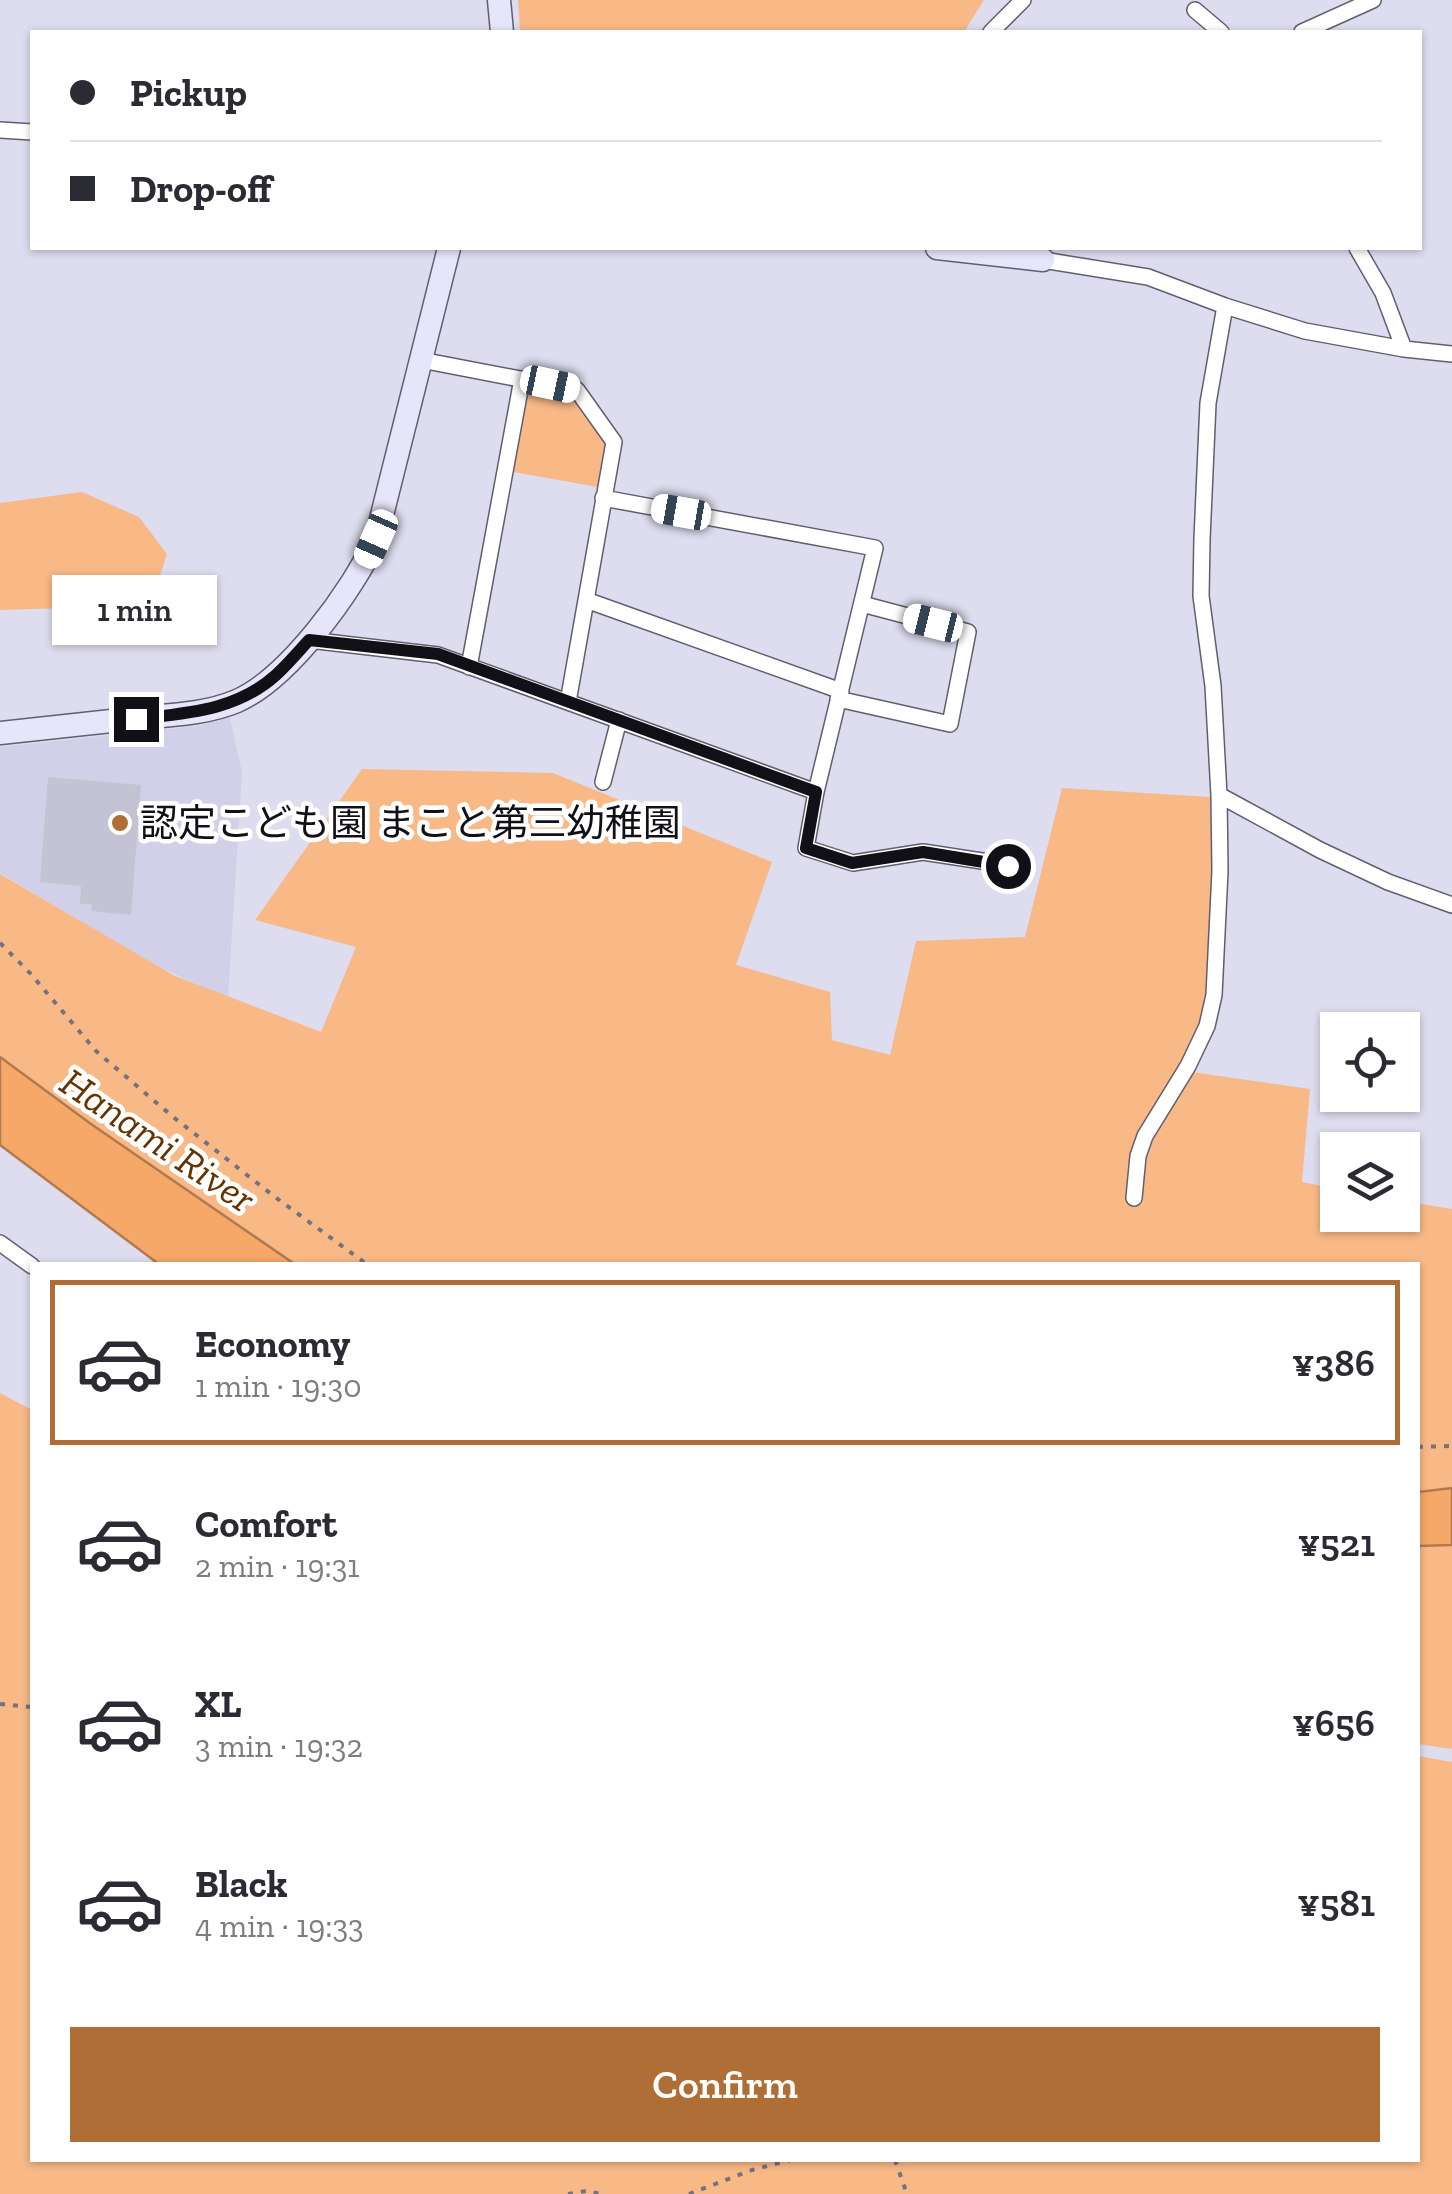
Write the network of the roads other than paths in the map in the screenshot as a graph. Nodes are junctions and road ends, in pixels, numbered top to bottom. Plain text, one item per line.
1 (499, 0) edge
2 (1022, 0) edge
3 (1373, 0) edge
4 (1195, 10) dead end
5 (502, 30) edge
6 (993, 30) edge
7 (1219, 30) edge
8 (1306, 30) edge
9 (0, 130) edge
10 (30, 132) edge
11 (449, 250) edge
12 (955, 250) edge
13 (1359, 250) edge
14 (1044, 260) joint
15 (1225, 306) junction
16 (1452, 344) edge
17 (1404, 348) junction
18 (1430, 352) junction
19 (1452, 354) edge
20 (422, 360) junction
21 (522, 379) junction
22 (604, 498) junction
23 (586, 600) junction
24 (862, 604) junction
25 (309, 640) junction
26 (469, 667) junction
27 (840, 695) junction
28 (568, 702) junction
29 (620, 720) junction
30 (0, 732) edge
31 (602, 782) dead end
32 (816, 792) junction
33 (1220, 795) junction
34 (1008, 866) dead end
35 (1452, 905) edge
36 (1134, 1198) dead end
37 (0, 1244) edge
38 (30, 1265) edge

1 - 5 street
2 - 6 street
3 - 8 street
4 - 7 street
9 - 10 street
11 - 20 street
12 - 14 street
13 - 17 street
14 - 15 street
15 - 17 street
15 - 33 street
16 - 18 street
17 - 18 street
18 - 19 street
20 - 21 street
20 - 25 street
21 - 22 street
21 - 26 street
22 - 23 street
22 - 24 street
23 - 27 street
23 - 28 street
24 - 27 street
24 - 27 street
25 - 26 street
25 - 30 street
26 - 28 street
27 - 32 street
28 - 29 street
29 - 31 street
29 - 32 street
32 - 34 street
33 - 35 street
33 - 36 street
37 - 38 street

